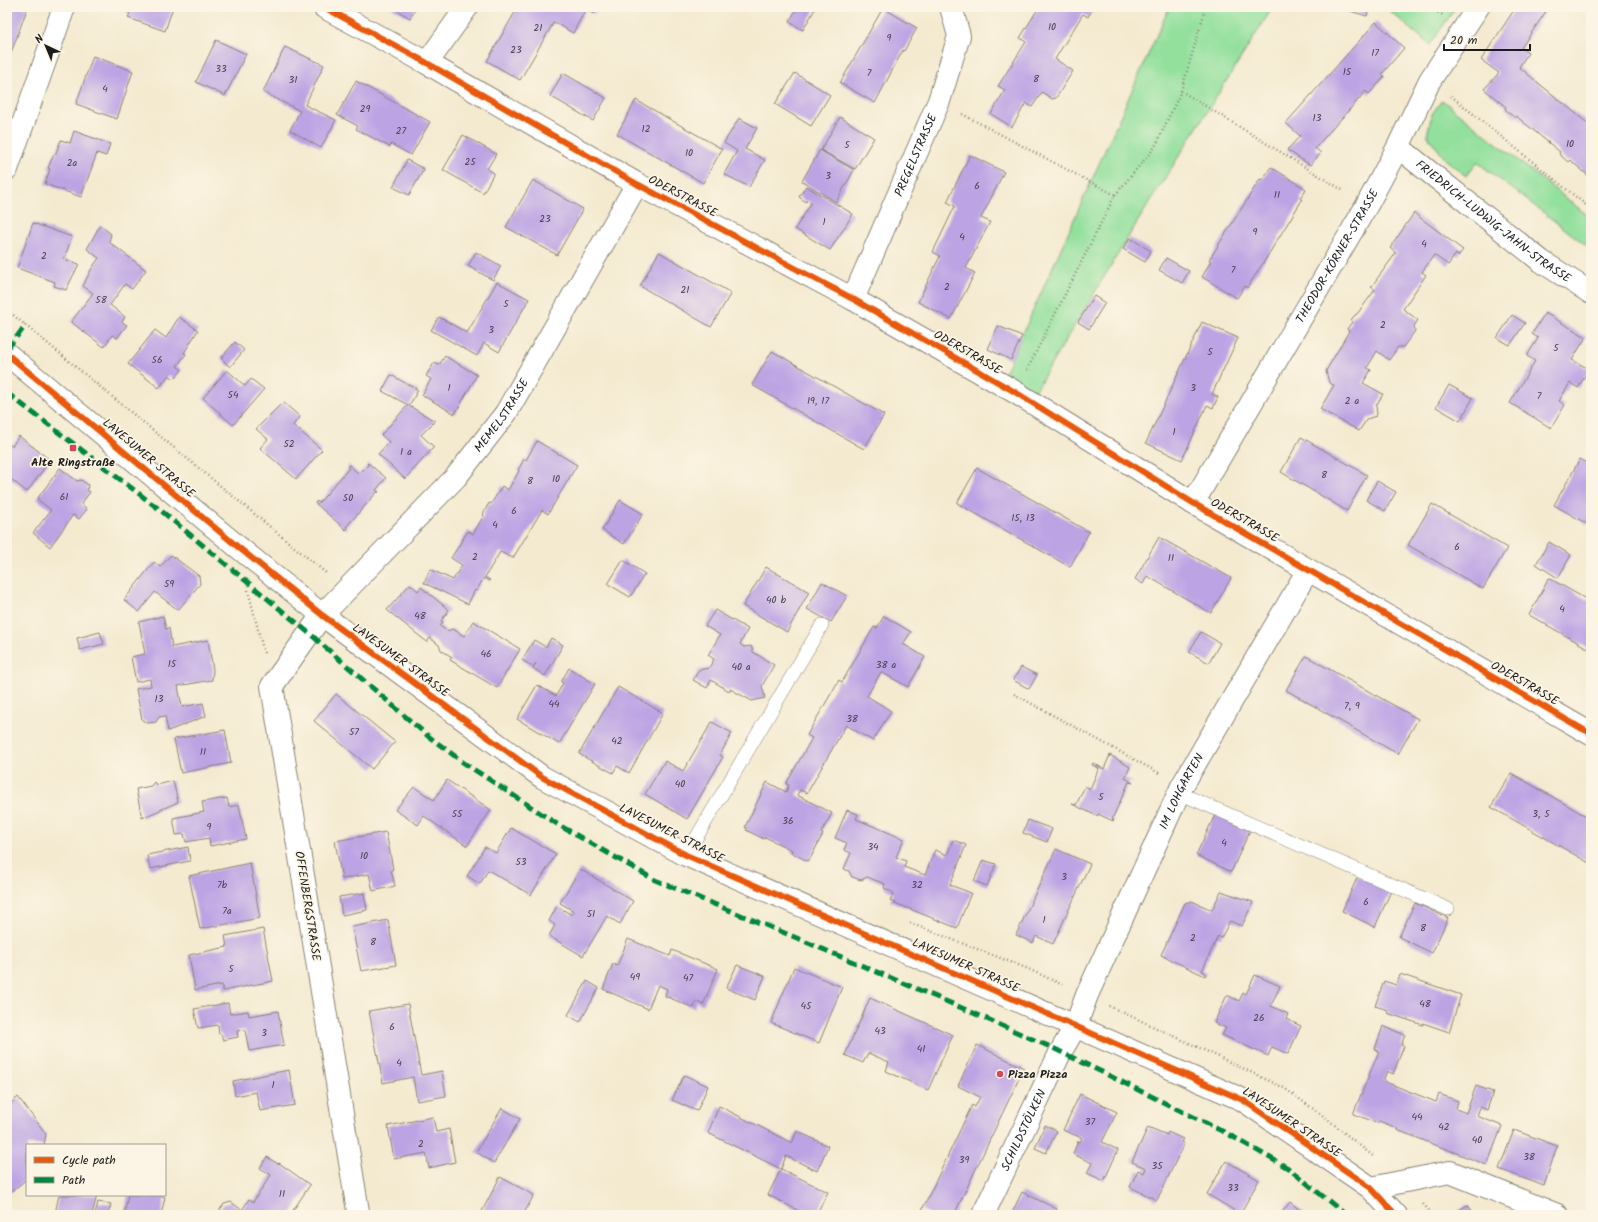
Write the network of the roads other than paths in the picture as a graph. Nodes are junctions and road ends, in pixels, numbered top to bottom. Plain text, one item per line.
1 (64, 7) edge
2 (324, 7) edge
3 (467, 7) edge
4 (951, 7) edge
5 (1478, 7) edge
6 (427, 63) junction
7 (1398, 147) junction
8 (7, 169) edge
9 (637, 184) junction
10 (1591, 293) edge
11 (853, 299) junction
12 (7, 354) edge
13 (1193, 503) junction
14 (1308, 570) junction
15 (322, 615) junction
16 (822, 625) dead end
17 (1590, 732) edge
18 (1180, 790) junction
19 (686, 855) junction
20 (1448, 909) dead end
21 (1076, 1025) junction
22 (1371, 1188) junction
23 (360, 1214) edge
24 (983, 1215) edge
25 (1396, 1215) edge
26 (1557, 1215) edge

1 - 8 street
2 - 6 street, ODERSTRASSE
3 - 6 street
4 - 11 street, PREGELSTRASSE
5 - 7 street, THEODOR-KÖRNER-STRASSE
6 - 9 street, ODERSTRASSE
7 - 10 street, FRIEDRICH-LUDWIG-JAHN-STRASSE
7 - 13 street, THEODOR-KÖRNER-STRASSE
9 - 11 street, ODERSTRASSE
9 - 15 street, MEMELSTRASSE
11 - 13 street, ODERSTRASSE
12 - 15 street, LAVESUMER STRASSE
13 - 14 street, ODERSTRASSE
14 - 17 street, ODERSTRASSE
14 - 18 street, IM LOHGARTEN
15 - 19 street, LAVESUMER STRASSE
15 - 23 street, OFFENBERGSTRASSE
16 - 19 lane
18 - 20 lane
18 - 21 street, IM LOHGARTEN
19 - 21 street, LAVESUMER STRASSE
21 - 22 street, LAVESUMER STRASSE
21 - 24 street, SCHILDSTÖLKEN
22 - 25 street, LAVESUMER STRASSE
22 - 26 street

